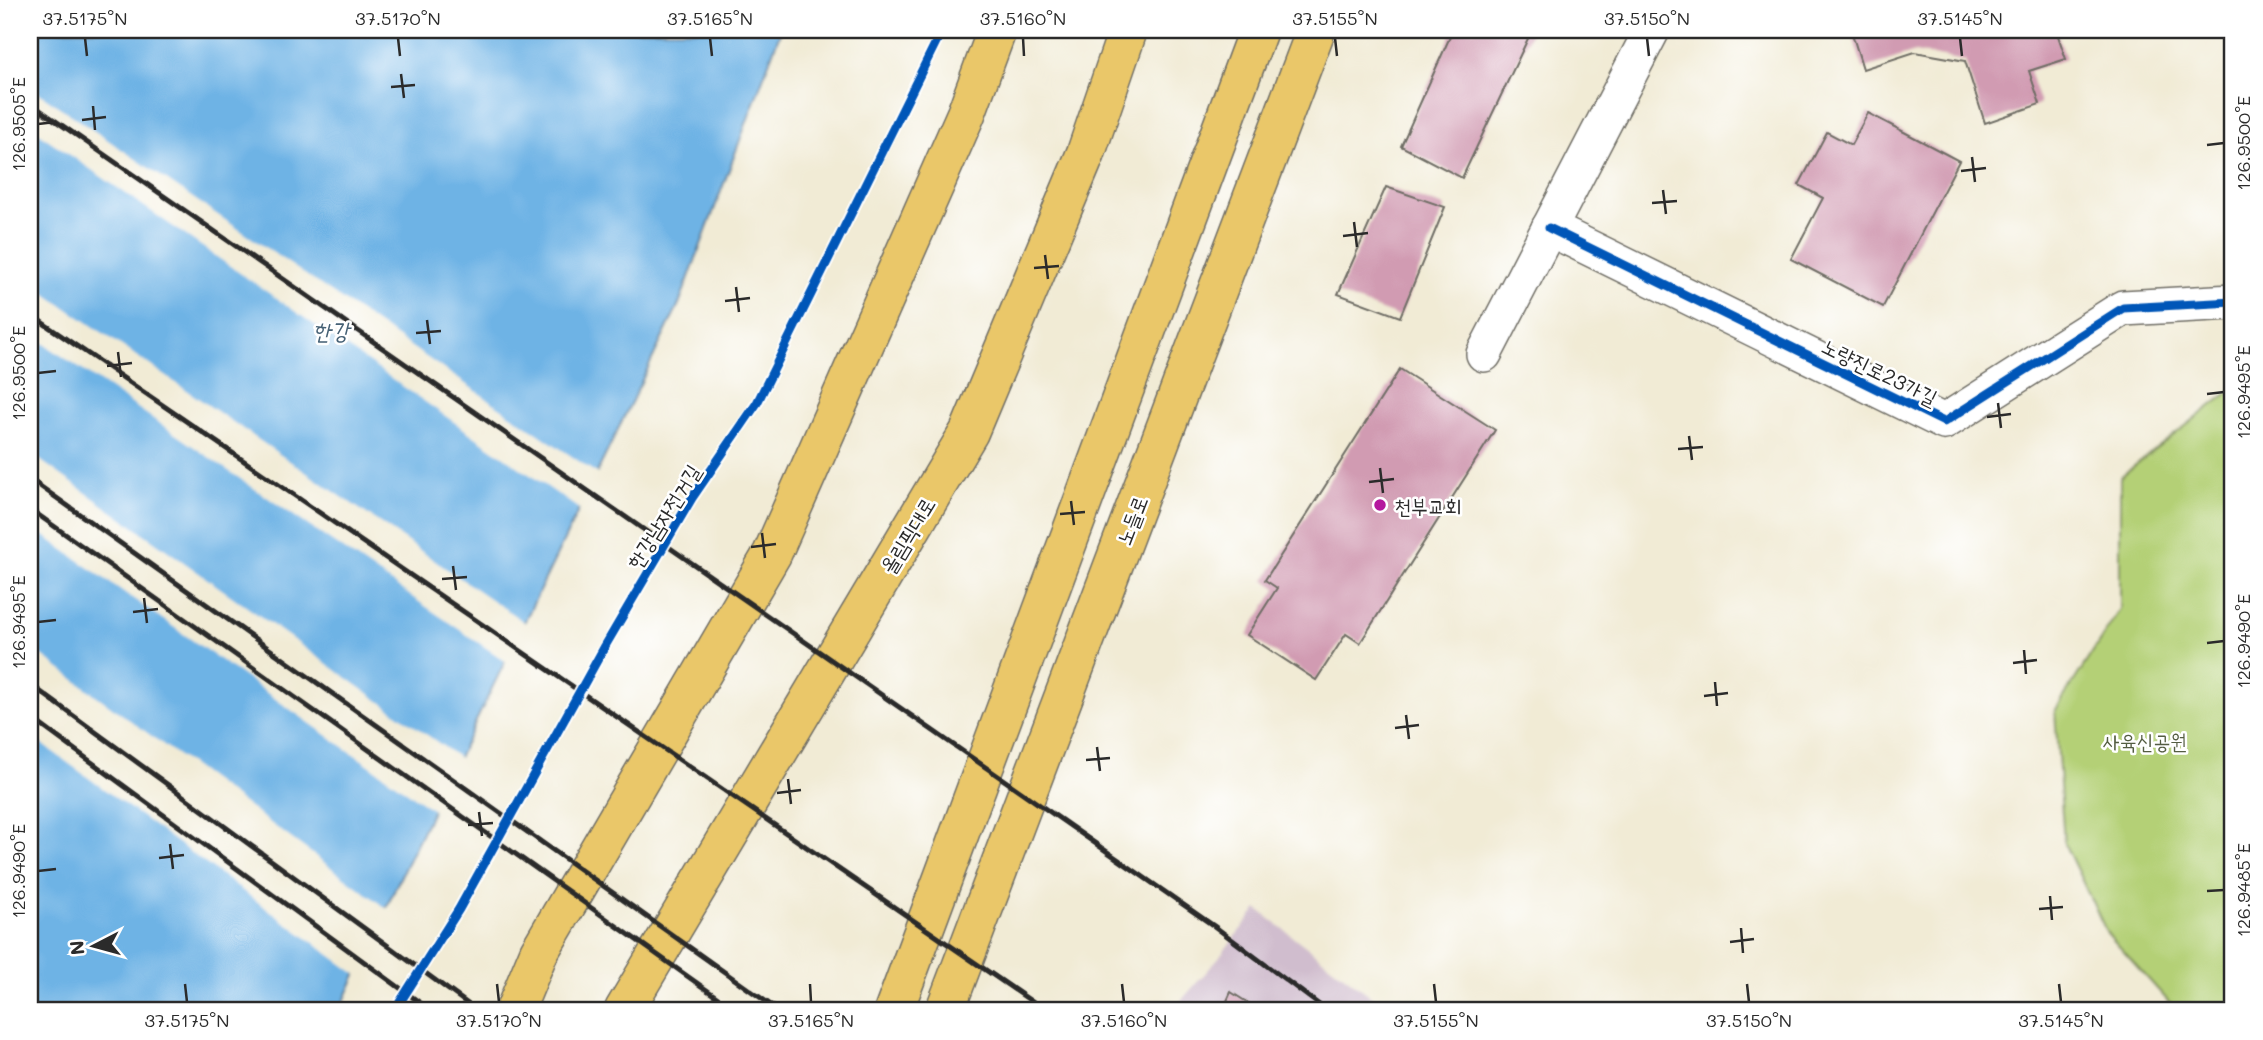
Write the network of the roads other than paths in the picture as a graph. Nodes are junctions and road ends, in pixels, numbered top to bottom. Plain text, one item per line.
1 (997, 30) edge
2 (1128, 30) edge
3 (1258, 30) edge
4 (1317, 30) edge
5 (1652, 30) edge
6 (1549, 228) junction
7 (2233, 302) edge
8 (1484, 354) dead end
9 (515, 1010) edge
10 (624, 1010) edge
11 (894, 1010) edge
12 (946, 1010) edge

1 - 9 main road
2 - 10 main road, 올림픽대로
3 - 11 main road
4 - 12 main road, 노들로
5 - 6 street
6 - 7 street, 노량진로23가길
6 - 8 street

